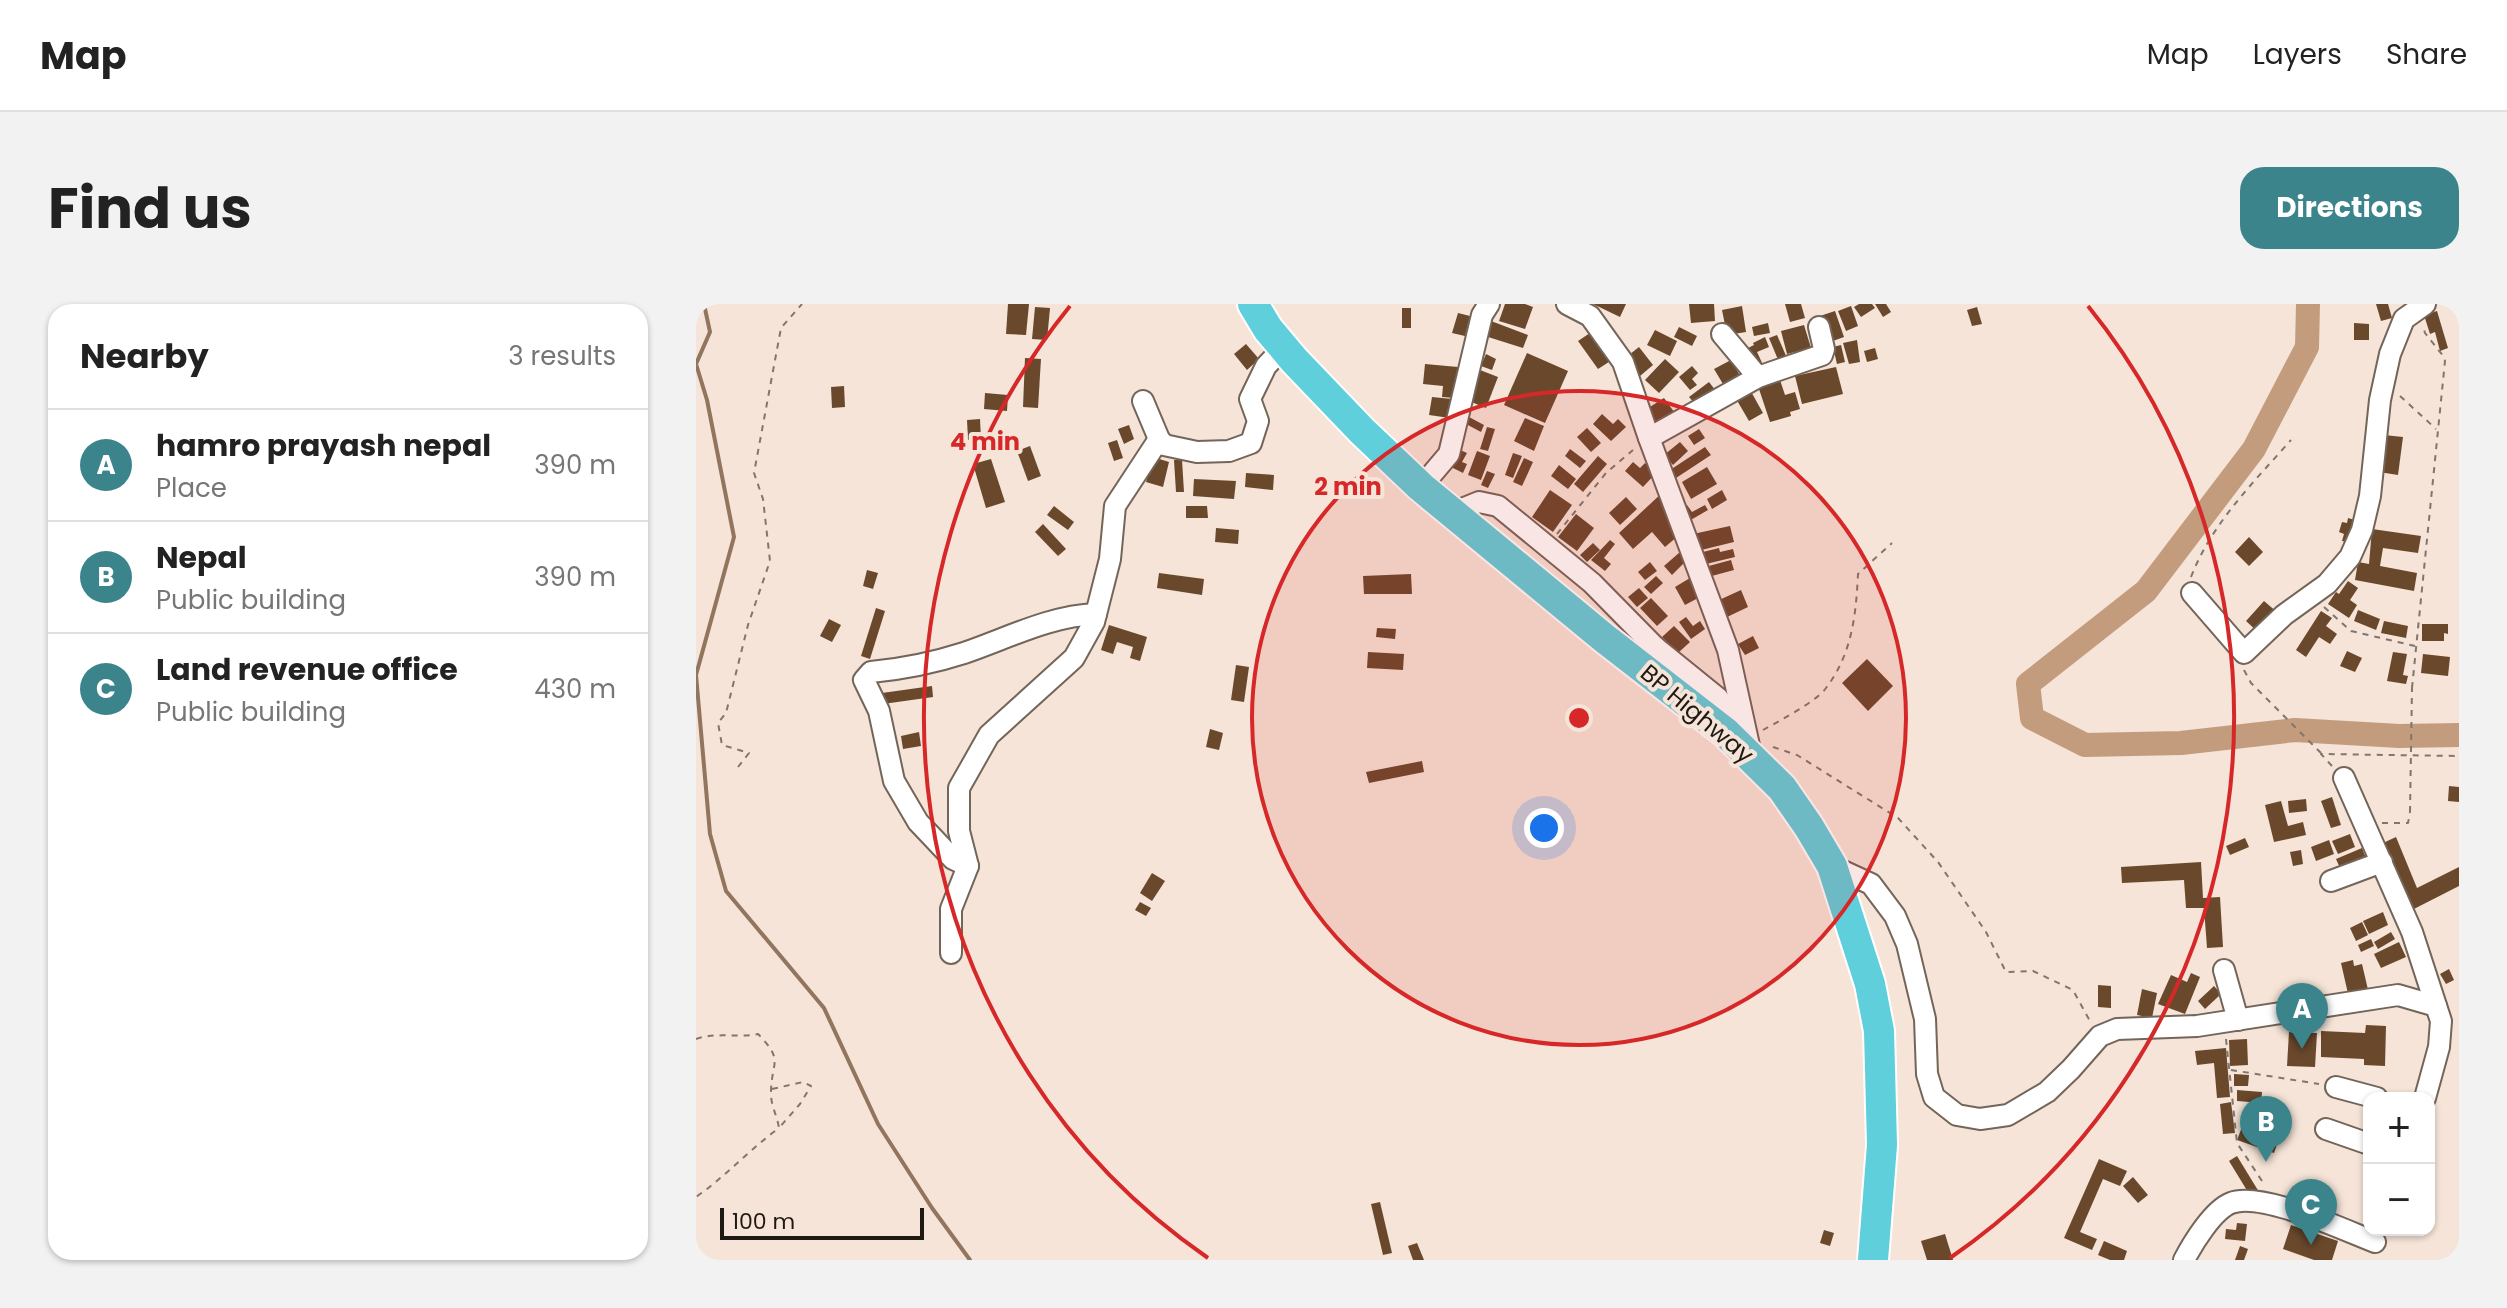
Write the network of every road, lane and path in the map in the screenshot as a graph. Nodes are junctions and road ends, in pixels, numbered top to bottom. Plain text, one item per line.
1 (802, 304) edge
2 (1253, 304) edge
3 (1489, 304) edge
4 (1567, 304) edge
5 (2415, 308) edge
6 (1819, 327) dead end
7 (1722, 334) dead end
8 (1283, 348) junction
9 (1758, 377) junction
10 (2384, 380) junction
11 (1143, 401) dead end
12 (2437, 430) junction
13 (1649, 438) junction
14 (1159, 439) junction
15 (2291, 440) dead end
16 (1421, 487) junction
17 (1452, 513) junction
18 (1892, 543) dead end
19 (1547, 548) junction
20 (2192, 593) joint
21 (2311, 595) junction
22 (1096, 614) junction
23 (2416, 646) junction
24 (1649, 658) junction
25 (2251, 683) dead end
26 (1751, 749) junction
27 (2321, 754) junction
28 (2459, 756) edge
29 (738, 767) dead end
30 (2344, 778) joint
31 (2365, 823) junction
32 (2382, 862) junction
33 (968, 866) junction
34 (1832, 866) junction
35 (2331, 881) dead end
36 (951, 953) dead end
37 (2224, 970) dead end
38 (2436, 1006) junction
39 (2230, 1021) junction
40 (2100, 1036) junction
41 (696, 1039) edge
42 (2230, 1070) junction
43 (2336, 1087) joint
44 (771, 1090) junction
45 (2427, 1092) edge
46 (2363, 1094) edge
47 (779, 1128) junction
48 (2326, 1129) dead end
49 (2363, 1142) edge
50 (696, 1197) edge
51 (2279, 1207) junction
52 (2375, 1244) edge
53 (1873, 1260) edge
54 (2184, 1260) edge

1 - 29 path
2 - 8 highway, BP Highway
3 - 16 street
4 - 13 street
5 - 10 street
5 - 12 path
6 - 9 street
7 - 9 street
8 - 14 street
8 - 16 highway, BP Highway
9 - 13 street
10 - 12 path
10 - 21 street
11 - 14 street
12 - 23 path
13 - 19 path
13 - 26 street
14 - 22 street
15 - 20 path
16 - 17 highway, BP Highway
17 - 19 street
17 - 24 highway, BP Highway
18 - 26 path
19 - 24 street
20 - 21 street
21 - 23 path
22 - 33 street
22 - 33 street
23 - 31 path, bridge
24 - 26 highway, BP Highway
25 - 27 path
26 - 34 highway, BP Highway
26 - 40 path
27 - 28 path
27 - 30 path
30 - 31 street
31 - 32 street
32 - 35 street
32 - 38 street
33 - 36 street
34 - 40 street
34 - 53 highway, BP Highway
37 - 39 street
38 - 39 street
38 - 45 street
39 - 40 street
39 - 42 path
41 - 44 path
42 - 43 path
42 - 51 path
43 - 46 street
44 - 47 path
44 - 47 path
47 - 50 path
48 - 49 street
51 - 52 street
51 - 54 street

